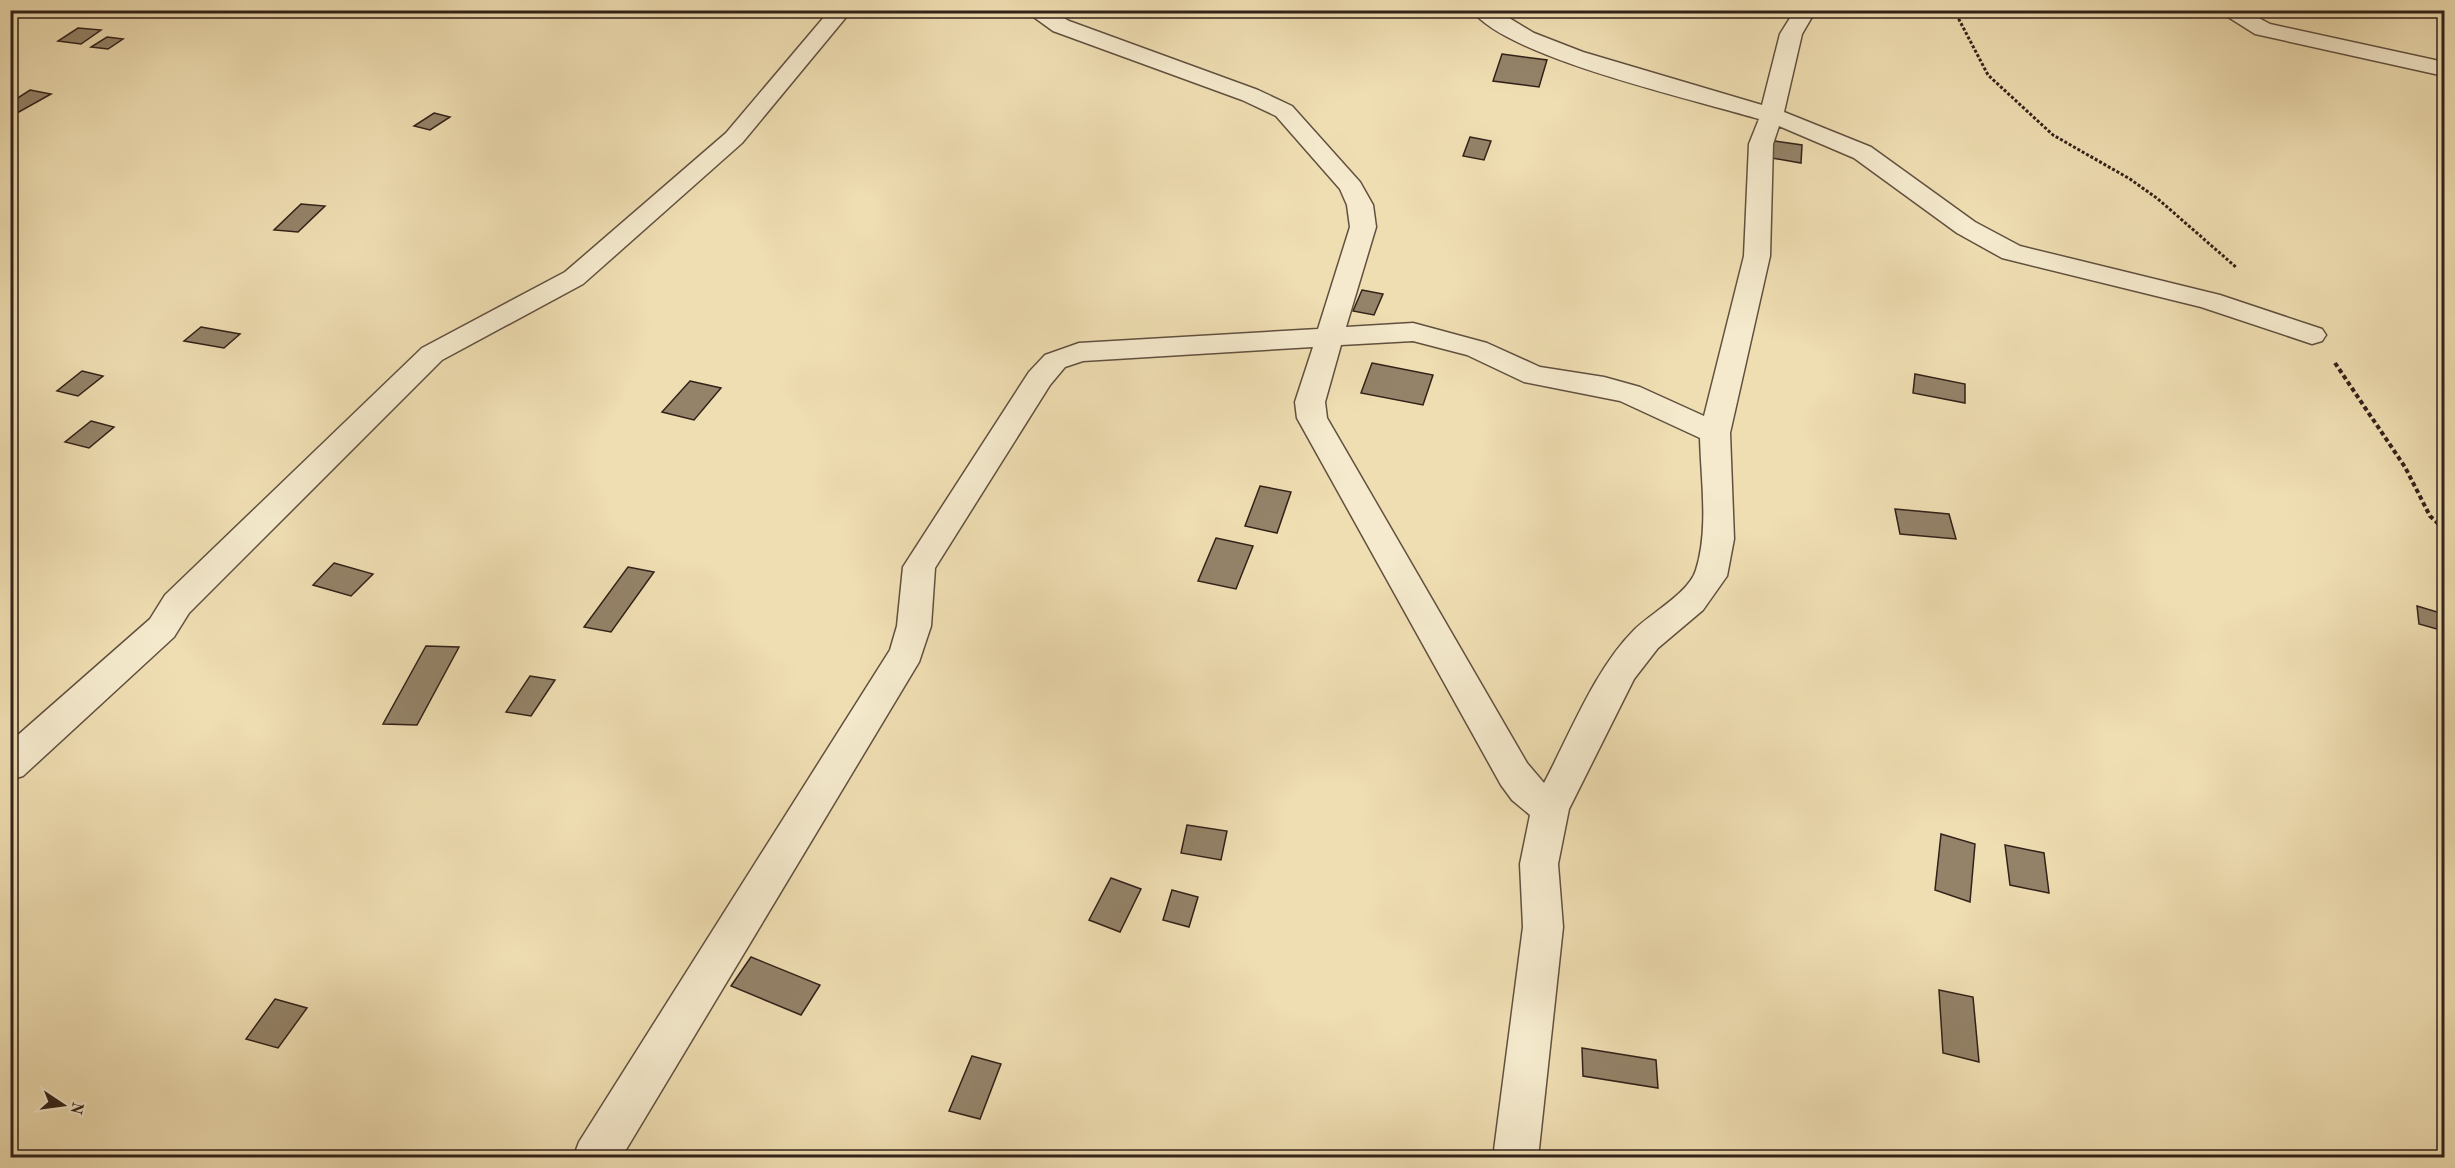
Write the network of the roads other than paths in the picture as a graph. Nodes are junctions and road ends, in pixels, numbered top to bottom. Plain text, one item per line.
1 (842, 10) edge
2 (1034, 10) edge
3 (1482, 10) edge
4 (1806, 10) edge
5 (2227, 10) edge
6 (2445, 69) edge
7 (1771, 117) junction
8 (2312, 334) dead end
9 (1329, 337) junction
10 (1715, 433) junction
11 (10, 765) edge
12 (1550, 808) junction
13 (595, 1158) edge
14 (1515, 1158) edge

1 - 11 street
2 - 9 street
3 - 7 street
4 - 7 street
5 - 6 street
7 - 8 street
7 - 10 street
9 - 10 street
9 - 12 street
9 - 13 street
10 - 12 street
12 - 14 street

